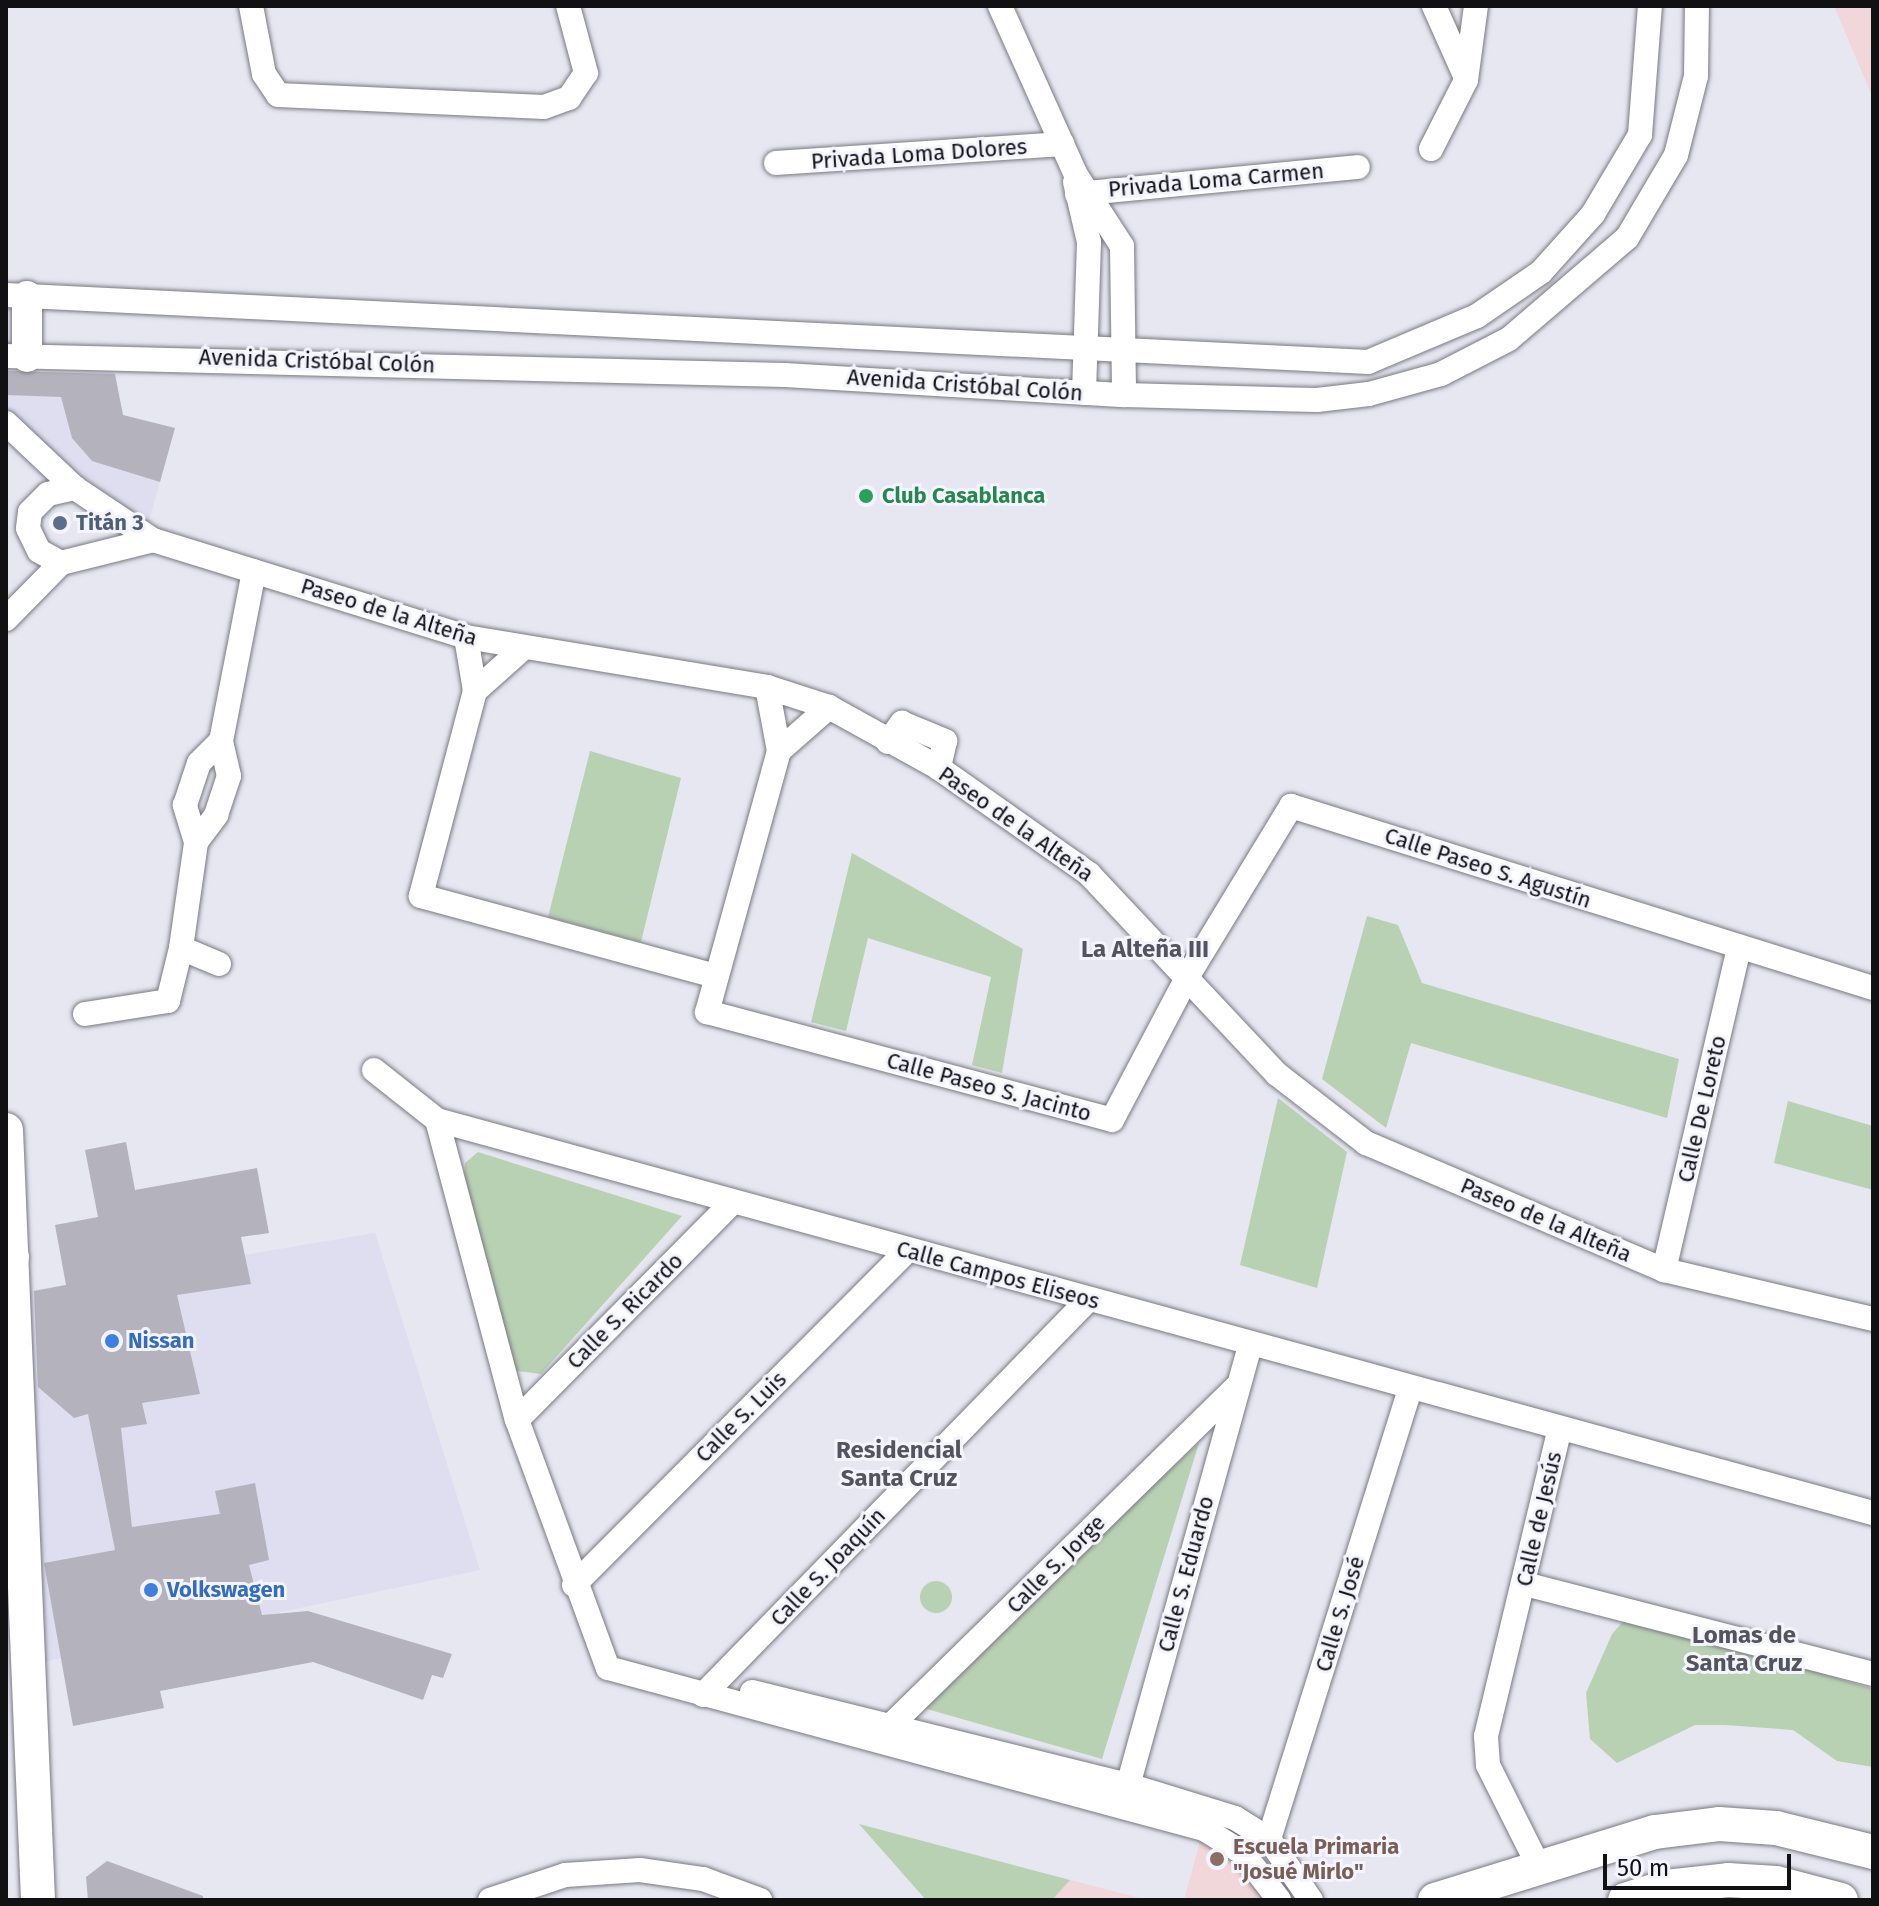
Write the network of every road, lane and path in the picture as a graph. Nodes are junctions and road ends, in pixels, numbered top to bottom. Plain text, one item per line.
1 (251, 6) edge
2 (568, 6) edge
3 (1000, 6) edge
4 (1006, 6) edge
5 (1434, 6) edge
6 (1476, 6) edge
7 (1650, 6) edge
8 (1697, 6) edge
9 (1466, 80) junction
10 (1062, 144) junction
11 (1431, 149) dead end
12 (776, 163) dead end
13 (1358, 167) dead end
14 (1081, 187) junction
15 (16, 296) edge
16 (1085, 348) junction
17 (1124, 352) junction
18 (17, 356) edge
19 (1084, 393) junction
20 (1124, 395) junction
21 (6, 423) edge
22 (75, 488) junction
23 (153, 540) junction
24 (61, 563) junction
25 (254, 571) junction
26 (6, 619) edge
27 (466, 637) junction
28 (521, 650) junction
29 (767, 687) junction
30 (475, 691) junction
31 (829, 707) junction
32 (779, 751) junction
33 (181, 948) junction
34 (1739, 948) junction
35 (219, 964) dead end
36 (1189, 974) junction
37 (716, 976) junction
38 (1873, 988) edge
39 (85, 1014) dead end
40 (374, 1070) dead end
41 (437, 1120) junction
42 (6, 1130) edge
43 (733, 1202) junction
44 (908, 1250) junction
45 (8, 1260) edge
46 (1664, 1270) junction
47 (1088, 1300) junction
48 (1873, 1319) edge
49 (1250, 1345) junction
50 (1237, 1386) junction
51 (1410, 1390) junction
52 (517, 1420) junction
53 (1559, 1431) junction
54 (1873, 1513) edge
55 (1525, 1584) junction
56 (574, 1585) junction
57 (1873, 1674) edge
58 (709, 1689) junction
59 (882, 1734) junction
60 (1126, 1794) junction
61 (1269, 1839) junction
62 (1873, 1852) edge
63 (1539, 1867) junction
64 (38, 1900) edge
65 (490, 1900) edge
66 (760, 1900) edge
67 (1279, 1900) edge
68 (1311, 1900) edge
69 (1435, 1900) edge
70 (1625, 1900) edge
71 (1841, 1900) edge

1 - 2 street
3 - 4 street
3 - 10 street
5 - 9 street
6 - 9 street
7 - 17 street, Avenida Cristóbal Colón
8 - 20 street, Avenida Cristóbal Colón
9 - 11 street
10 - 12 street, Privada Loma Dolores
10 - 14 street
13 - 14 street, Privada Loma Carmen
14 - 16 street
14 - 17 street
15 - 16 street, Avenida Cristóbal Colón
15 - 18 street
16 - 17 street, Avenida Cristóbal Colón
16 - 19 street
17 - 20 street
18 - 19 street, Avenida Cristóbal Colón
19 - 20 street, Avenida Cristóbal Colón
21 - 22 street, Paseo de la Alteña
22 - 23 street, Paseo de la Alteña
22 - 24 street
23 - 24 street
23 - 25 street, Paseo de la Alteña
24 - 26 street
25 - 27 street, Paseo de la Alteña
25 - 33 street
27 - 28 street, Paseo de la Alteña
27 - 30 street
28 - 29 street, Paseo de la Alteña
28 - 30 street
29 - 31 street, Paseo de la Alteña
29 - 32 street
30 - 37 street
31 - 32 street
31 - 36 street, Paseo de la Alteña
32 - 37 street
33 - 35 street
33 - 39 street
34 - 36 street, Calle Paseo S. Agustín
34 - 38 street, Calle Paseo S. Agustín
34 - 46 street, Calle De Loreto
36 - 37 street, Calle Paseo S. Jacinto
36 - 46 street, Paseo de la Alteña
40 - 41 street, Calle Campos Eliseos
41 - 43 street, Calle Campos Eliseos
41 - 52 street
42 - 45 main road
43 - 44 street, Calle Campos Eliseos
43 - 52 street, Calle S. Ricardo
44 - 47 street, Calle Campos Eliseos
44 - 56 street, Calle S. Luis
45 - 64 main road
46 - 48 street, Paseo de la Alteña
47 - 49 street, Calle Campos Eliseos
47 - 58 street, Calle S. Joaquín
49 - 50 street, Calle S. Eduardo
49 - 51 street, Calle Campos Eliseos
50 - 59 street, Calle S. Jorge
50 - 60 street, Calle S. Eduardo
51 - 53 street, Calle Campos Eliseos
51 - 61 street, Calle S. José
52 - 56 street
53 - 54 street, Calle de Jesús
53 - 55 street, Calle de Jesús
55 - 57 street
55 - 63 street, Calle de Jesús
56 - 58 street
58 - 59 street
59 - 60 street
60 - 61 street
60 - 67 street
61 - 68 street
62 - 63 main road
63 - 69 main road
65 - 66 street
70 - 71 main road

